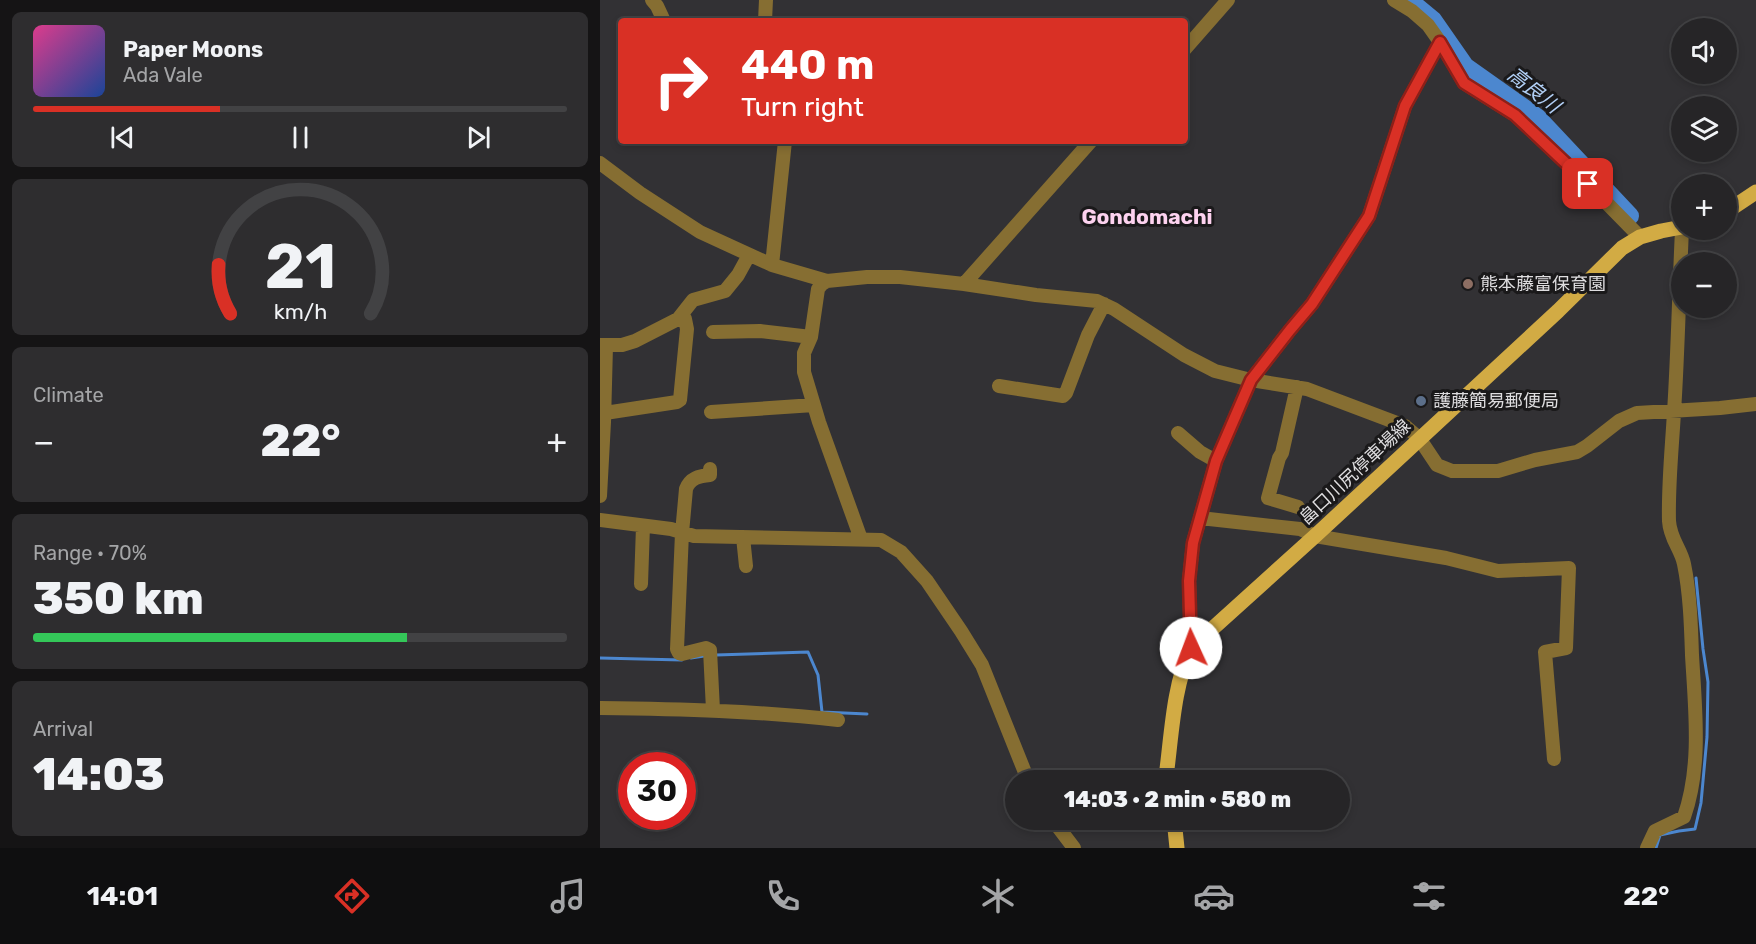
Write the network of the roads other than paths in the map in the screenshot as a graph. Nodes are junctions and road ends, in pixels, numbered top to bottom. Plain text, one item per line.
1 (652, 0) edge
2 (766, 0) edge
3 (1228, 0) edge
4 (1394, 0) edge
5 (663, 18) edge
6 (765, 18) edge
7 (1440, 42) junction
8 (1188, 47) edge
9 (785, 144) edge
10 (1085, 144) edge
11 (600, 163) edge
12 (1756, 192) edge
13 (1737, 205) edge
14 (1671, 230) edge
15 (1640, 237) junction
16 (1681, 240) edge
17 (749, 255) junction
18 (772, 265) junction
19 (827, 281) junction
20 (964, 284) junction
21 (1104, 304) junction
22 (682, 315) junction
23 (713, 332) dead end
24 (811, 337) junction
25 (603, 346) edge
26 (1251, 380) junction
27 (999, 386) dead end
28 (1298, 387) junction
29 (1756, 404) edge
30 (814, 405) junction
31 (1674, 411) junction
32 (711, 412) dead end
33 (603, 419) edge
34 (1178, 434) dead end
35 (1419, 438) junction
36 (1216, 461) junction
37 (710, 469) dead end
38 (600, 496) edge
39 (1298, 507) dead end
40 (1200, 518) junction
41 (600, 520) edge
42 (643, 526) junction
43 (682, 533) junction
44 (1316, 536) junction
45 (743, 537) junction
46 (861, 539) junction
47 (746, 566) dead end
48 (641, 584) dead end
49 (1191, 648) junction
50 (600, 708) edge
51 (713, 710) junction
52 (838, 720) dead end
53 (1554, 759) dead end
54 (1024, 770) edge
55 (1167, 770) edge
56 (1059, 830) edge
57 (1175, 830) edge
58 (1070, 847) edge
59 (1177, 848) edge
60 (1647, 848) edge

1 - 5 street
2 - 6 street
3 - 8 street
4 - 7 street
7 - 15 street
7 - 26 street
9 - 18 street
10 - 20 street
11 - 17 street
12 - 13 main road
14 - 15 main road, 畠口川尻停車場線
15 - 35 main road, 畠口川尻停車場線
16 - 31 street
17 - 18 street
17 - 22 street
18 - 19 street
19 - 20 street
19 - 24 street
20 - 21 street
21 - 26 street
21 - 27 street
22 - 25 street
22 - 33 street
23 - 24 street
24 - 30 street
25 - 33 street
26 - 28 street
26 - 36 street
28 - 35 street
28 - 39 street
29 - 31 street
30 - 32 street
30 - 46 street
31 - 35 street
31 - 60 street
33 - 38 street
34 - 36 street
35 - 44 main road, 畠口川尻停車場線
36 - 40 street
37 - 43 street
40 - 44 street
40 - 49 street
41 - 42 street
42 - 43 street
42 - 48 street
43 - 45 street
43 - 51 street
44 - 49 main road, 畠口川尻停車場線
44 - 53 street
45 - 46 street
45 - 47 street
46 - 54 street
49 - 55 main road, 畠口川尻停車場線
50 - 51 street
51 - 52 street
56 - 58 street
57 - 59 main road

